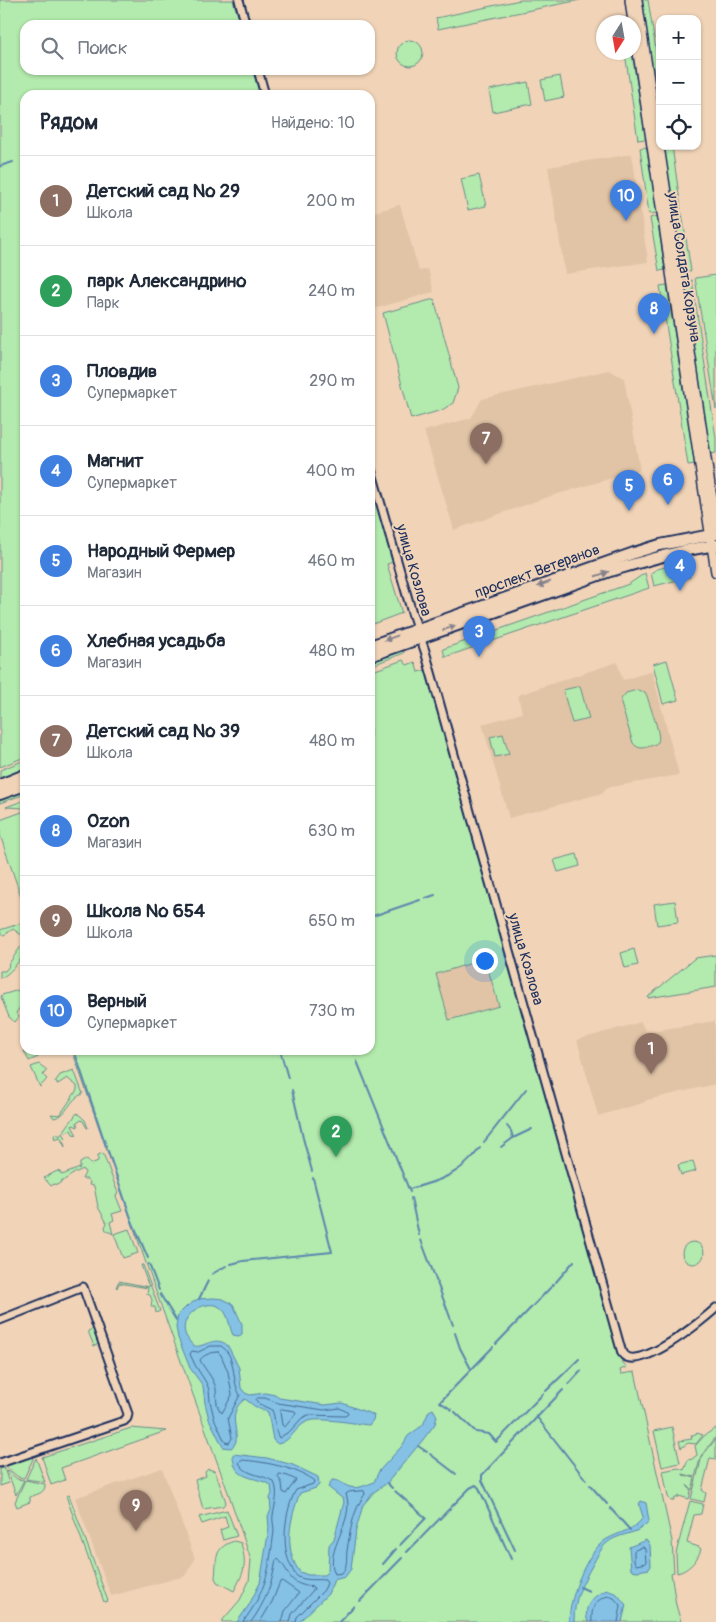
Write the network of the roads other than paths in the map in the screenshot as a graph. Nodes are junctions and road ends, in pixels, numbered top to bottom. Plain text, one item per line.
1 (239, 0) edge
2 (630, 0) edge
3 (637, 0) edge
4 (632, 15) edge
5 (245, 20) edge
6 (639, 60) edge
7 (259, 75) edge
8 (264, 90) edge
9 (375, 483) edge
10 (716, 525) edge
11 (713, 535) edge
12 (714, 546) edge
13 (716, 572) edge
14 (419, 634) junction
15 (375, 645) edge
16 (375, 654) edge
17 (20, 777) edge
18 (0, 785) edge
19 (20, 787) edge
20 (0, 794) edge
21 (716, 1308) edge
22 (0, 1320) edge
23 (0, 1463) edge

1 - 5 street
2 - 4 street, улица Солдата Корзуна
3 - 10 street, улица Солдата Корзуна
6 - 11 street, улица Солдата Корзуна
7 - 8 street
9 - 14 street, улица Козлова
11 - 12 street, улица Солдата Корзуна
11 -> 14 main road, проспект Ветеранов
12 - 13 street, улица Солдата Корзуна
14 -> 12 main road, проспект Ветеранов
14 -> 15 main road, проспект Ветеранов
14 - 16 main road, проспект Ветеранов
14 - 21 street, улица Козлова
17 - 18 main road
19 - 20 main road
22 - 23 street

